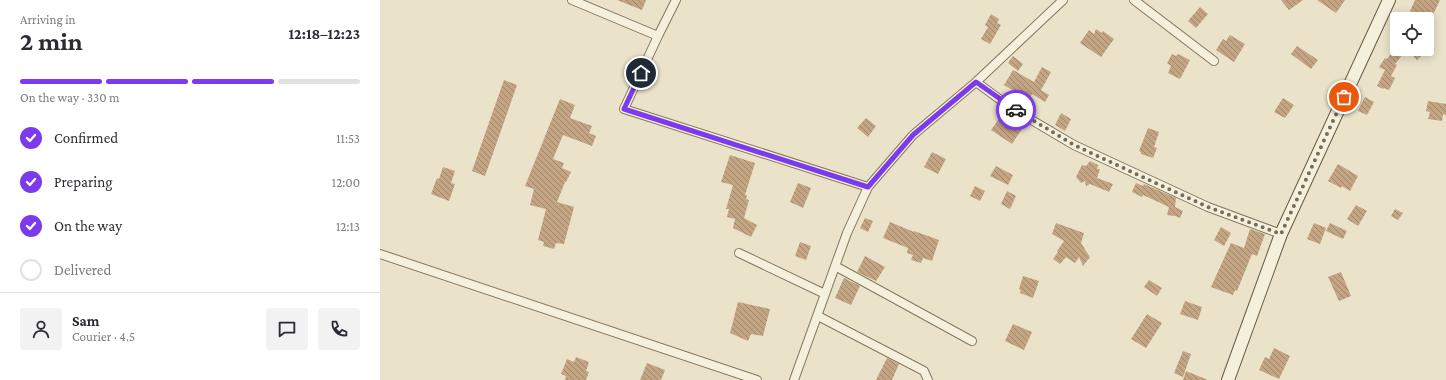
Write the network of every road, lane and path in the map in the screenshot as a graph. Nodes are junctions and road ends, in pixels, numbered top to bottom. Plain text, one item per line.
1 (572, 0) edge
2 (676, 0) edge
3 (1063, 0) edge
4 (1134, 0) edge
5 (1389, 0) edge
6 (658, 36) junction
7 (1214, 61) dead end
8 (976, 82) junction
9 (868, 187) junction
10 (1281, 234) junction
11 (738, 253) dead end
12 (380, 254) edge
13 (835, 266) junction
14 (825, 294) junction
15 (818, 316) junction
16 (972, 341) dead end
17 (757, 380) edge
18 (794, 380) edge
19 (928, 380) edge
20 (1228, 380) edge

1 - 6 street
2 - 6 street
3 - 8 street
4 - 7 street
5 - 10 street
6 - 9 street
8 - 9 street
8 - 10 street
9 - 13 street
10 - 20 street
11 - 14 street
12 - 17 street
13 - 14 street
13 - 16 street
14 - 15 street
15 - 18 street
15 - 19 street

